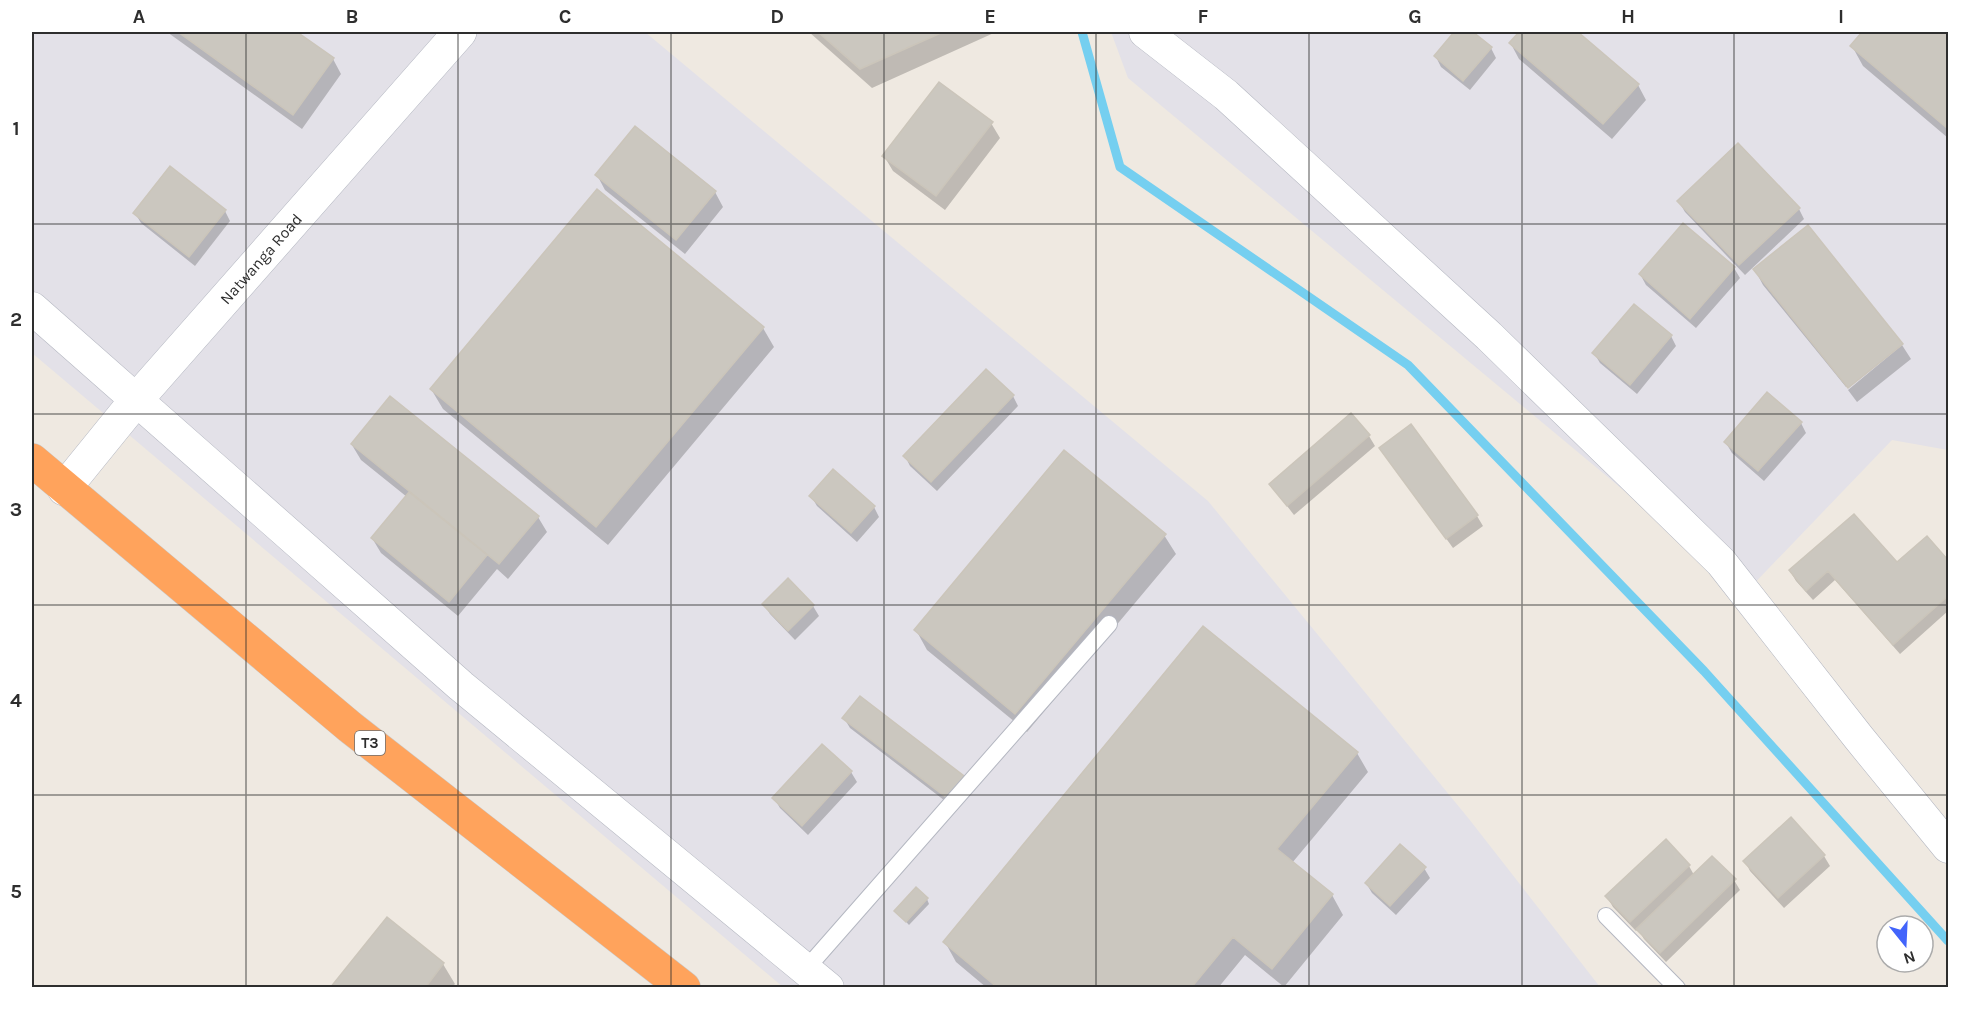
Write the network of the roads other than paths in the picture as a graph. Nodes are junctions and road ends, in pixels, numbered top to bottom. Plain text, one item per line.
1 (460, 32) edge
2 (1145, 32) edge
3 (32, 308) edge
4 (137, 399) junction
5 (32, 460) edge
6 (64, 489) junction
7 (1109, 624) dead end
8 (1948, 846) edge
9 (1606, 916) dead end
10 (817, 978) edge
11 (684, 987) edge
12 (1677, 987) edge

1 - 4 street, Natwanga Road
2 - 8 street
3 - 4 street
4 - 6 street, Natwanga Road
4 - 10 street
5 - 6 highway, T3
6 - 11 highway, T3
7 - 10 lane
9 - 12 lane

